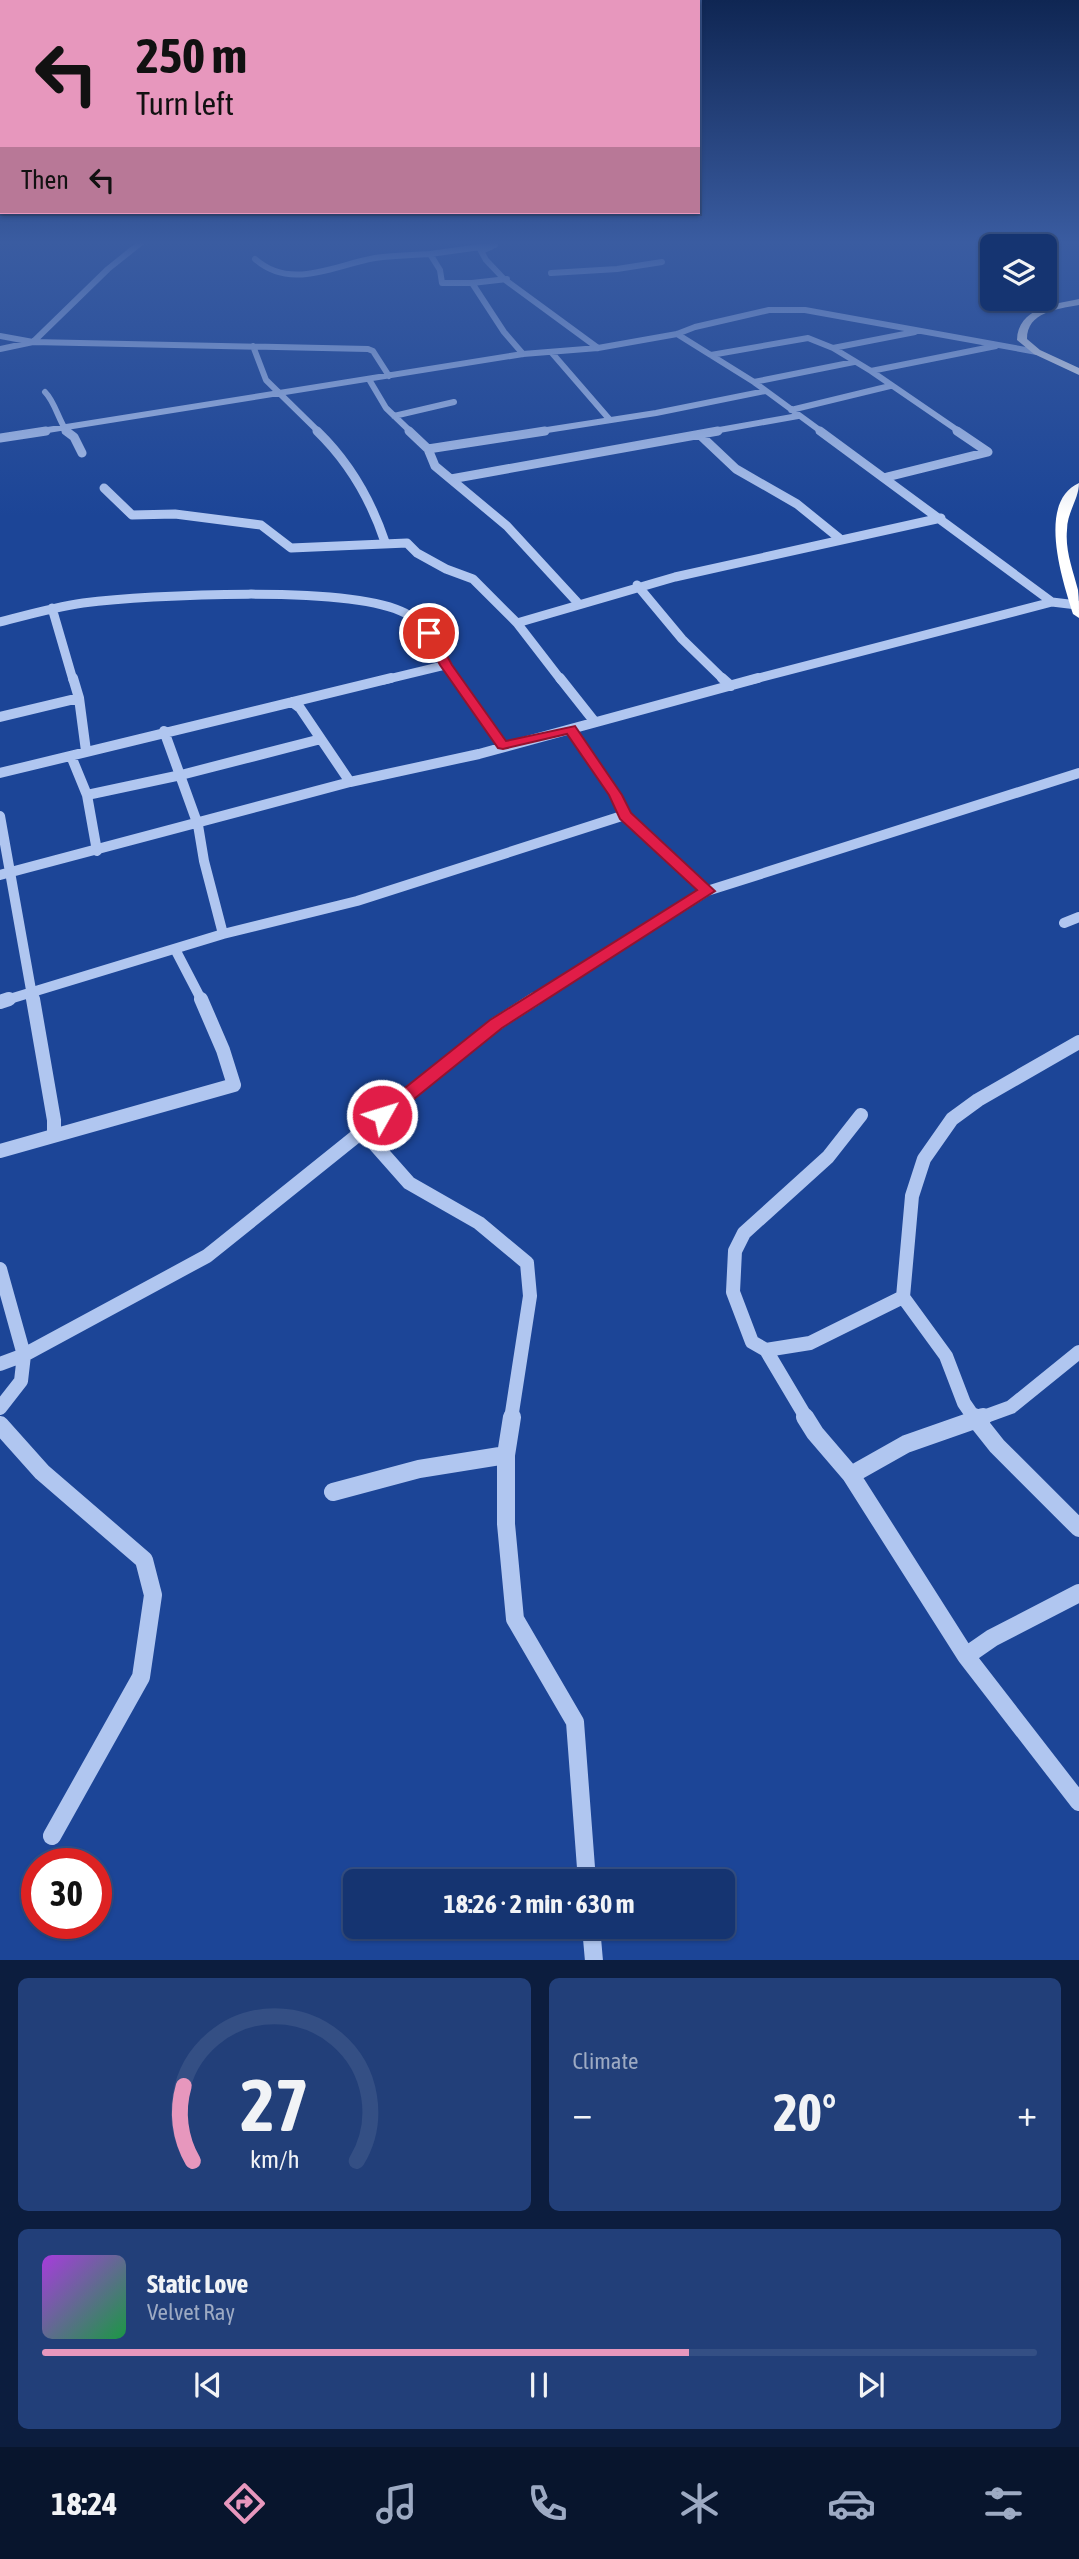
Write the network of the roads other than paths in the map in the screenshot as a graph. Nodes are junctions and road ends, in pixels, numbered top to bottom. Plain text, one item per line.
1 (43, 332) edge
2 (504, 332) edge
3 (574, 332) edge
4 (681, 332) edge
5 (908, 332) edge
6 (932, 332) edge
7 (1021, 332) edge
8 (677, 334) junction
9 (0, 336) edge
10 (33, 342) junction
11 (254, 346) junction
12 (996, 346) junction
13 (598, 348) junction
14 (834, 348) junction
15 (0, 349) edge
16 (1037, 352) junction
17 (552, 353) junction
18 (523, 354) junction
19 (711, 355) junction
20 (854, 362) junction
21 (1078, 370) edge
22 (871, 371) junction
23 (389, 376) junction
24 (369, 381) junction
25 (754, 382) junction
26 (890, 386) junction
27 (765, 391) junction
28 (45, 392) dead end
29 (279, 393) junction
30 (454, 402) dead end
31 (791, 410) junction
32 (394, 416) junction
33 (799, 416) junction
34 (610, 420) junction
35 (64, 427) junction
36 (701, 435) junction
37 (0, 438) edge
38 (428, 449) junction
39 (82, 453) dead end
40 (887, 477) junction
41 (451, 479) junction
42 (1079, 486) edge
43 (104, 488) dead end
44 (941, 517) junction
45 (839, 538) junction
46 (385, 542) junction
47 (637, 586) junction
48 (577, 602) junction
49 (1052, 602) junction
50 (52, 608) junction
51 (1078, 610) edge
52 (0, 622) edge
53 (517, 623) junction
54 (446, 665) junction
55 (731, 686) junction
56 (79, 698) junction
57 (292, 702) junction
58 (0, 717) edge
59 (594, 721) junction
60 (571, 729) junction
61 (163, 731) junction
62 (321, 739) junction
63 (503, 746) junction
64 (86, 751) junction
65 (71, 756) junction
66 (1079, 772) edge
67 (0, 773) edge
68 (181, 775) junction
69 (350, 782) junction
70 (87, 795) junction
71 (0, 816) edge
72 (625, 816) junction
73 (198, 825) junction
74 (97, 850) junction
75 (5, 874) edge
76 (707, 891) junction
77 (1079, 917) edge
78 (1064, 923) dead end
79 (223, 934) junction
80 (176, 951) junction
81 (31, 992) junction
82 (0, 1002) edge
83 (1079, 1042) edge
84 (861, 1115) dead end
85 (363, 1131) junction
86 (54, 1135) junction
87 (0, 1151) edge
88 (0, 1269) edge
89 (903, 1297) junction
90 (766, 1350) junction
91 (1079, 1352) edge
92 (24, 1355) junction
93 (0, 1364) edge
94 (0, 1408) edge
95 (977, 1421) junction
96 (0, 1425) edge
97 (506, 1455) junction
98 (851, 1475) junction
99 (333, 1492) dead end
100 (1079, 1528) edge
101 (1079, 1593) edge
102 (966, 1656) junction
103 (1079, 1802) edge
104 (52, 1836) dead end
105 (586, 1869) edge
106 (592, 1939) edge
107 (594, 1960) edge

1 - 10 street
2 - 18 street
3 - 13 street
4 - 8 street
5 - 14 street
6 - 12 street
7 - 16 highway
8 - 13 street
8 - 19 street
9 - 10 street
10 - 11 street
10 - 15 street
11 - 23 street
11 - 29 street
12 - 16 street
12 - 22 street
13 - 17 street
14 - 19 street
14 - 20 street
16 - 21 highway
17 - 18 street
17 - 34 street
18 - 23 street
19 - 25 street
20 - 22 street
20 - 25 street
22 - 26 street
23 - 24 street
24 - 29 street
24 - 32 street
25 - 27 street
26 - 31 street
26 - 40 street
27 - 31 street
27 - 34 street
28 - 35 street
29 - 35 street
29 - 46 street
30 - 32 street
31 - 33 street
32 - 38 street
33 - 36 street
33 - 40 street
34 - 38 street
35 - 37 street
35 - 39 street
36 - 41 street
36 - 45 street
38 - 41 street
40 - 44 street
41 - 48 street
42 - 51 highway
43 - 46 street
44 - 45 street
44 - 49 street
45 - 47 street
46 - 53 street
47 - 48 street
47 - 55 street
48 - 53 street
49 - 51 street
49 - 55 street
50 - 52 street
50 - 54 street
50 - 56 street
53 - 59 street
54 - 57 street
54 - 63 street
55 - 59 street
56 - 58 street
56 - 64 street
57 - 61 street
57 - 62 street
59 - 60 street
60 - 63 street
60 - 72 street
61 - 64 street
61 - 68 street
62 - 68 street
62 - 69 street
63 - 69 street
64 - 65 street
65 - 67 street
65 - 70 street
66 - 76 street
68 - 70 street
68 - 73 street
69 - 73 street
70 - 74 street
71 - 75 street
72 - 76 street
72 - 79 street
73 - 74 street
73 - 79 street
74 - 75 street
75 - 81 street
76 - 85 street
77 - 78 street
79 - 80 street
80 - 81 street
80 - 86 street
81 - 82 street
81 - 86 street
83 - 89 street
84 - 90 street
85 - 92 street
85 - 97 street
86 - 87 street
88 - 92 street
89 - 90 street
89 - 95 street
90 - 98 street
91 - 95 street
92 - 93 street
92 - 94 street
95 - 98 street
95 - 100 street
96 - 104 street
97 - 99 street
97 - 105 street
98 - 102 street
101 - 102 street
102 - 103 street
106 - 107 street

